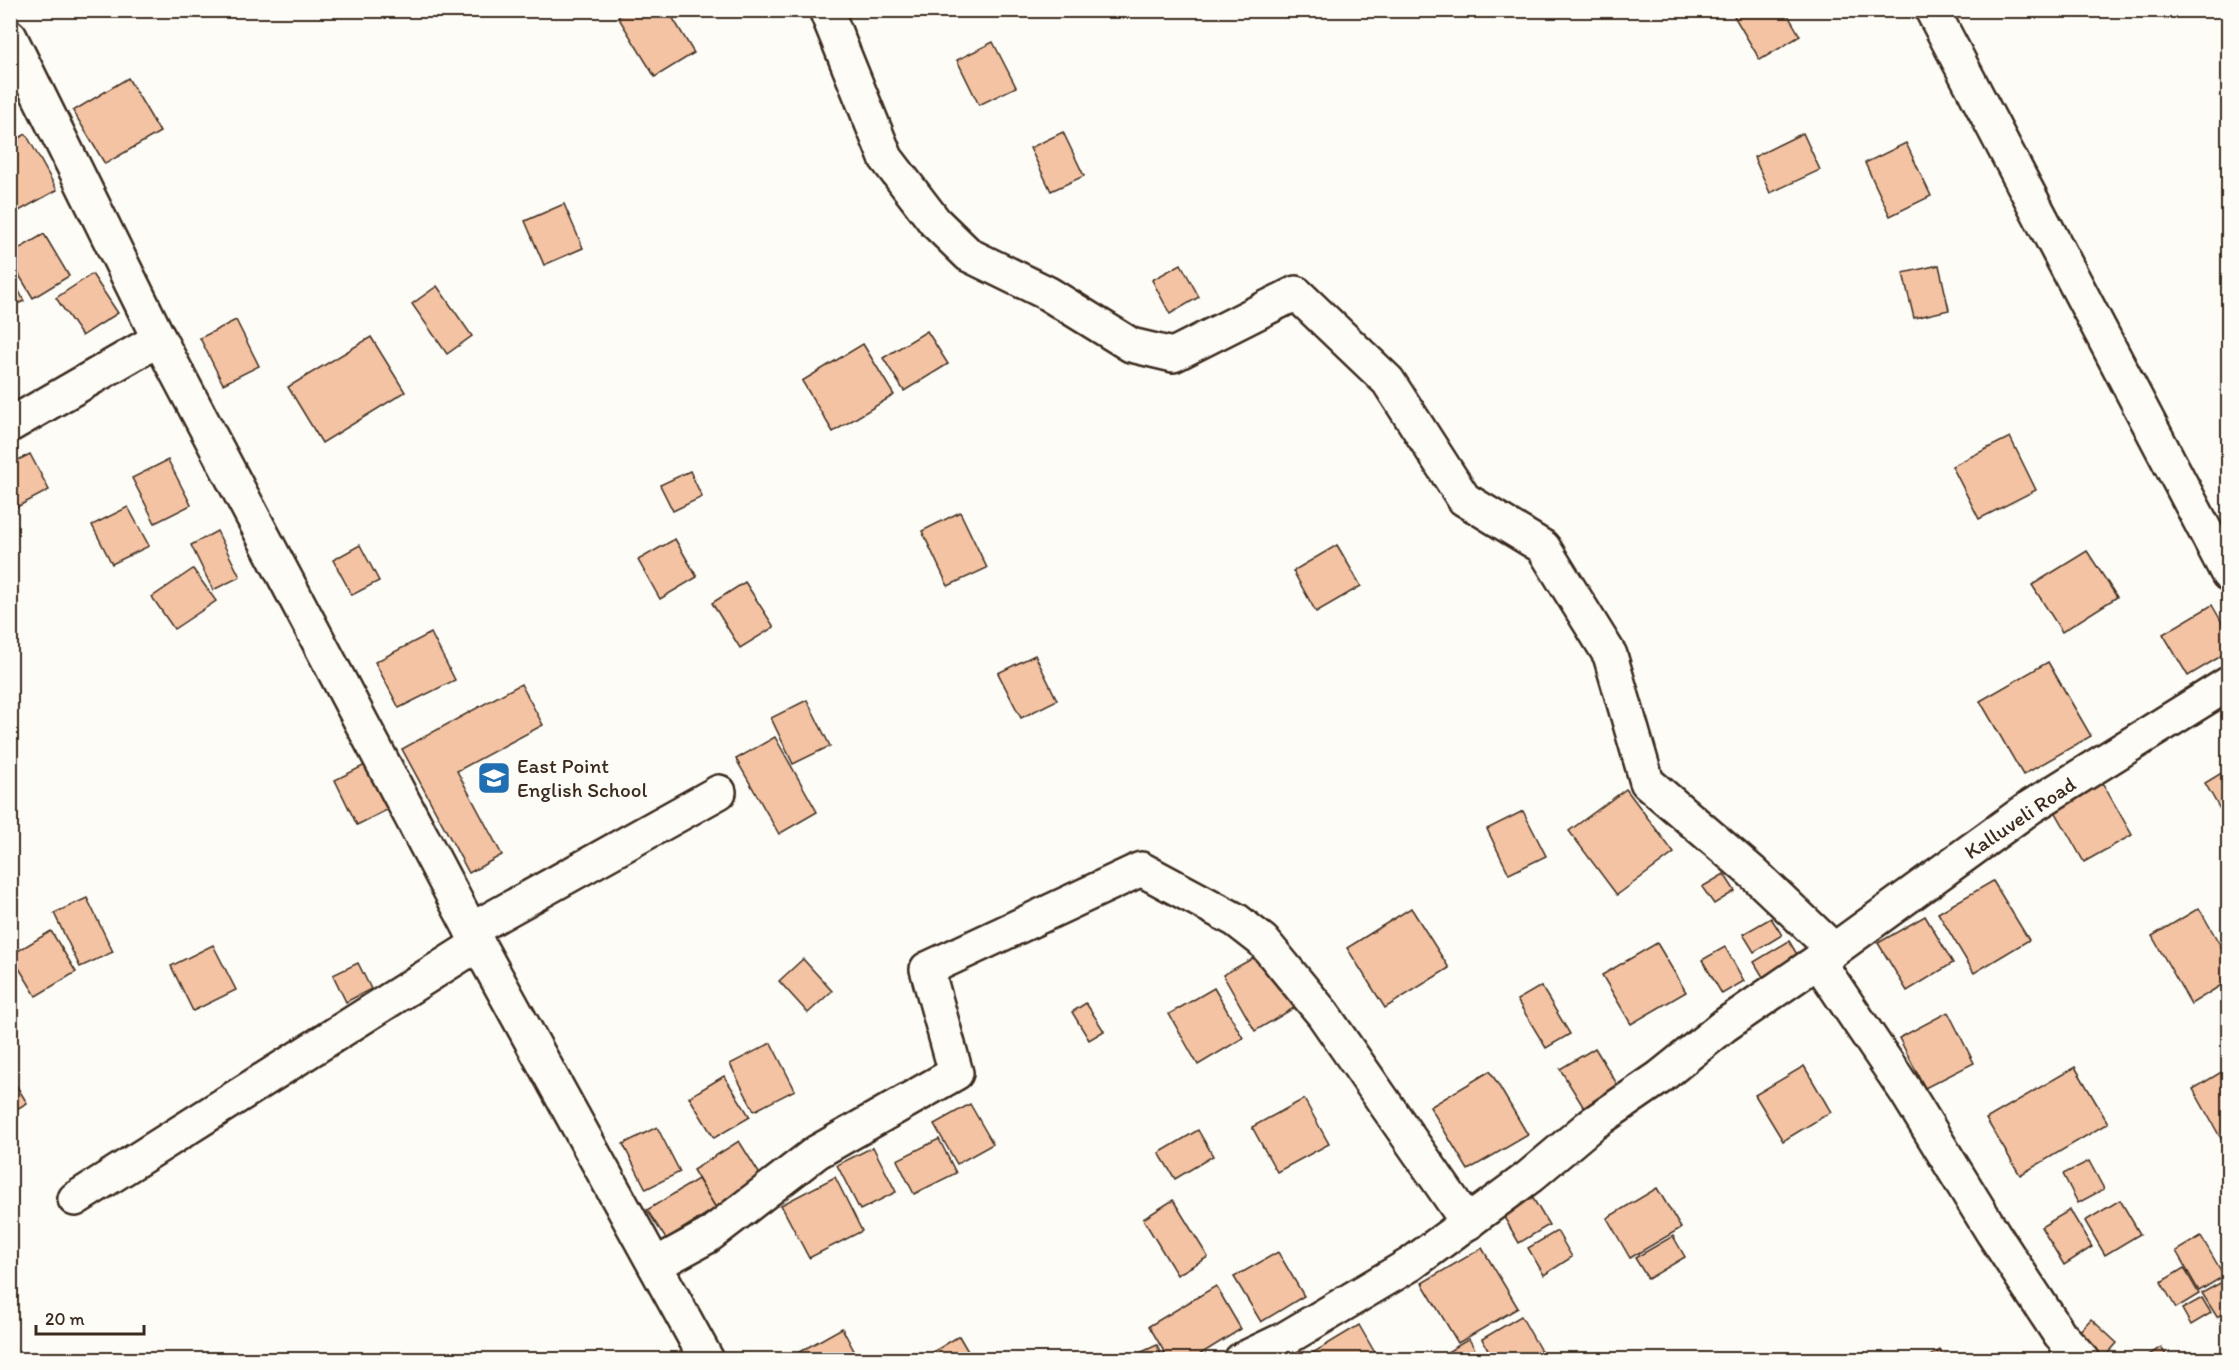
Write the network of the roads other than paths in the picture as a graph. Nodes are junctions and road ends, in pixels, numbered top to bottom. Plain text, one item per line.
1 (826, 10) edge
2 (1932, 10) edge
3 (10, 38) edge
4 (159, 339) junction
5 (10, 425) edge
6 (2229, 574) edge
7 (2229, 684) edge
8 (719, 792) dead end
9 (475, 937) junction
10 (1826, 955) junction
11 (75, 1199) dead end
12 (1468, 1223) junction
13 (655, 1265) junction
14 (707, 1359) edge
15 (1241, 1359) edge
16 (2084, 1359) edge

1 - 10 street
2 - 6 street
3 - 4 street
4 - 5 street
4 - 9 street
7 - 10 street, Kalluveli Road
8 - 9 street
9 - 11 street
9 - 13 street
10 - 12 street, Kalluveli Road
10 - 16 street
12 - 13 street
12 - 15 street, Kalluveli Road
13 - 14 street

